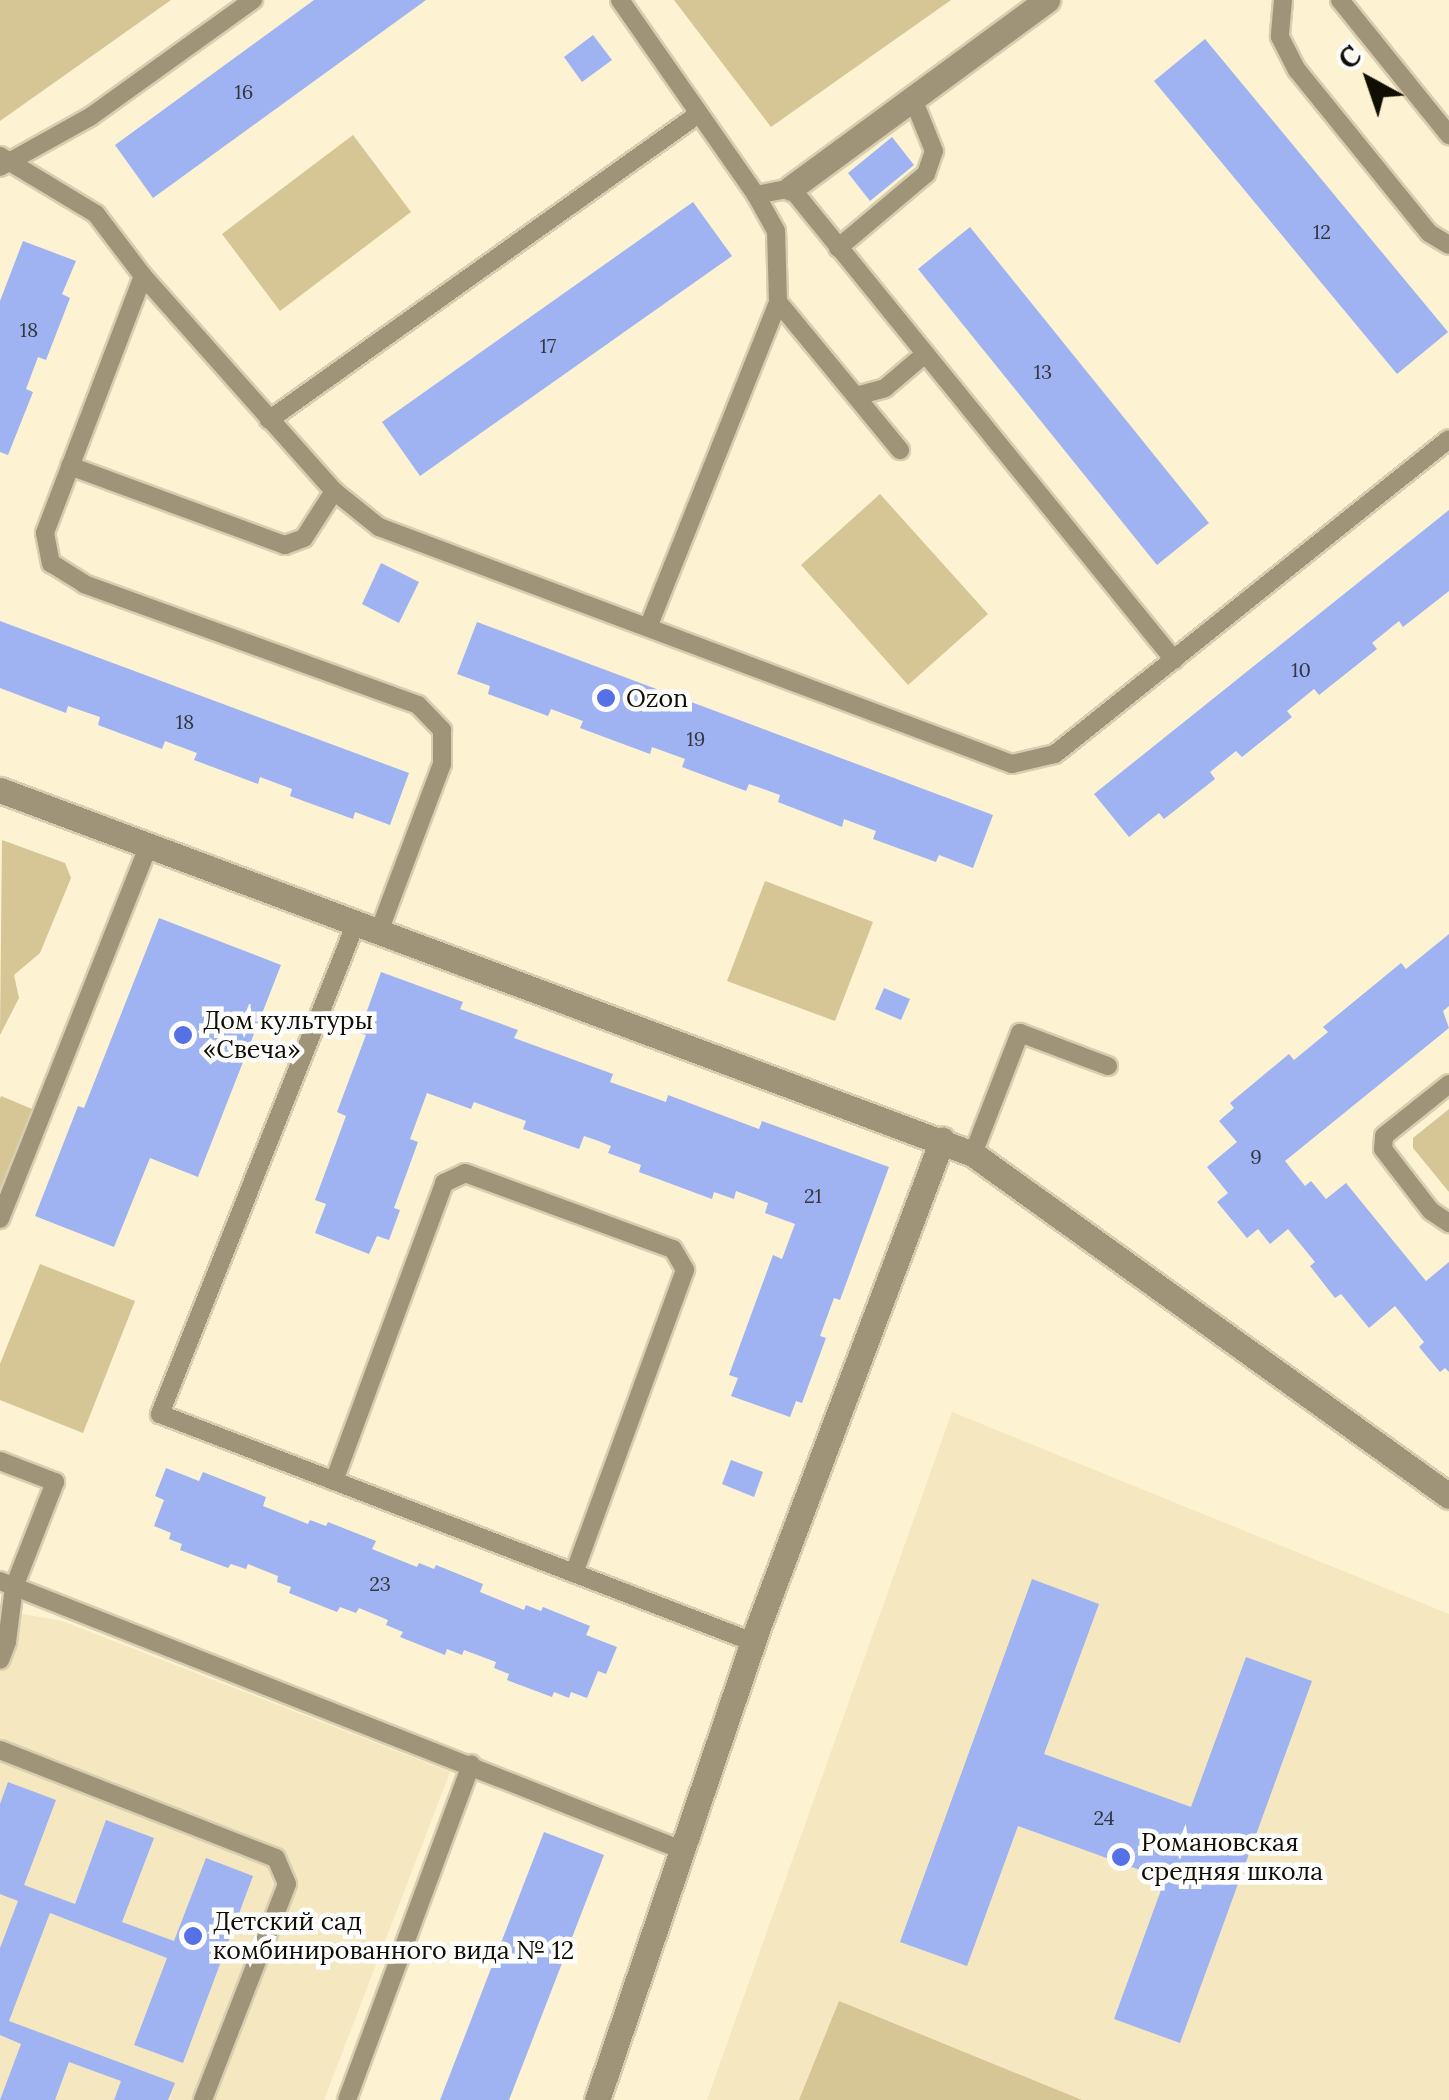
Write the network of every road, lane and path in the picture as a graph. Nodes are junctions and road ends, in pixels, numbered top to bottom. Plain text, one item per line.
1 (253, 0) edge
2 (620, 0) edge
3 (1047, 0) edge
4 (1283, 0) edge
5 (1340, 0) edge
6 (912, 98) junction
7 (696, 116) junction
8 (1449, 135) edge
9 (3, 162) edge
10 (791, 188) junction
11 (756, 195) junction
12 (1449, 245) edge
13 (838, 248) junction
14 (143, 276) junction
15 (778, 302) junction
16 (925, 354) junction
17 (856, 396) junction
18 (269, 420) junction
19 (1449, 439) edge
20 (900, 450) dead end
21 (70, 466) junction
22 (334, 490) junction
23 (649, 625) junction
24 (1174, 660) junction
25 (0, 790) edge
26 (148, 845) junction
27 (368, 928) junction
28 (1108, 1066) dead end
29 (1449, 1084) edge
30 (942, 1140) junction
31 (973, 1154) junction
32 (0, 1219) edge
33 (1449, 1223) edge
34 (0, 1460) edge
35 (334, 1481) junction
36 (1449, 1496) edge
37 (574, 1573) junction
38 (7, 1584) edge
39 (753, 1642) junction
40 (0, 1660) edge
41 (0, 1750) edge
42 (471, 1764) junction
43 (682, 1850) junction
44 (204, 2100) edge
45 (347, 2100) edge
46 (597, 2100) edge

1 - 9 lane
2 - 7 lane
3 - 6 street
4 - 12 lane
5 - 8 lane
6 - 10 street
6 - 13 lane
7 - 11 lane
7 - 18 lane
9 - 14 lane
10 - 11 lane
10 - 13 lane
11 - 15 lane
13 - 16 lane
14 - 18 lane
14 - 21 lane
15 - 17 lane
15 - 23 lane
16 - 17 lane
16 - 24 lane
17 - 20 lane
18 - 22 lane
19 - 24 lane
21 - 22 lane
21 - 27 lane
22 - 23 lane
23 - 24 lane
25 - 26 street
26 - 27 street
26 - 32 lane
27 - 30 street
27 - 35 lane
28 - 31 lane
29 - 33 lane
30 - 31 street
30 - 39 street
31 - 36 street
34 - 38 lane
35 - 37 lane
35 - 37 lane
37 - 39 lane
38 - 40 lane
38 - 42 lane
39 - 43 street
41 - 44 lane
42 - 43 lane
42 - 45 lane
43 - 46 street

